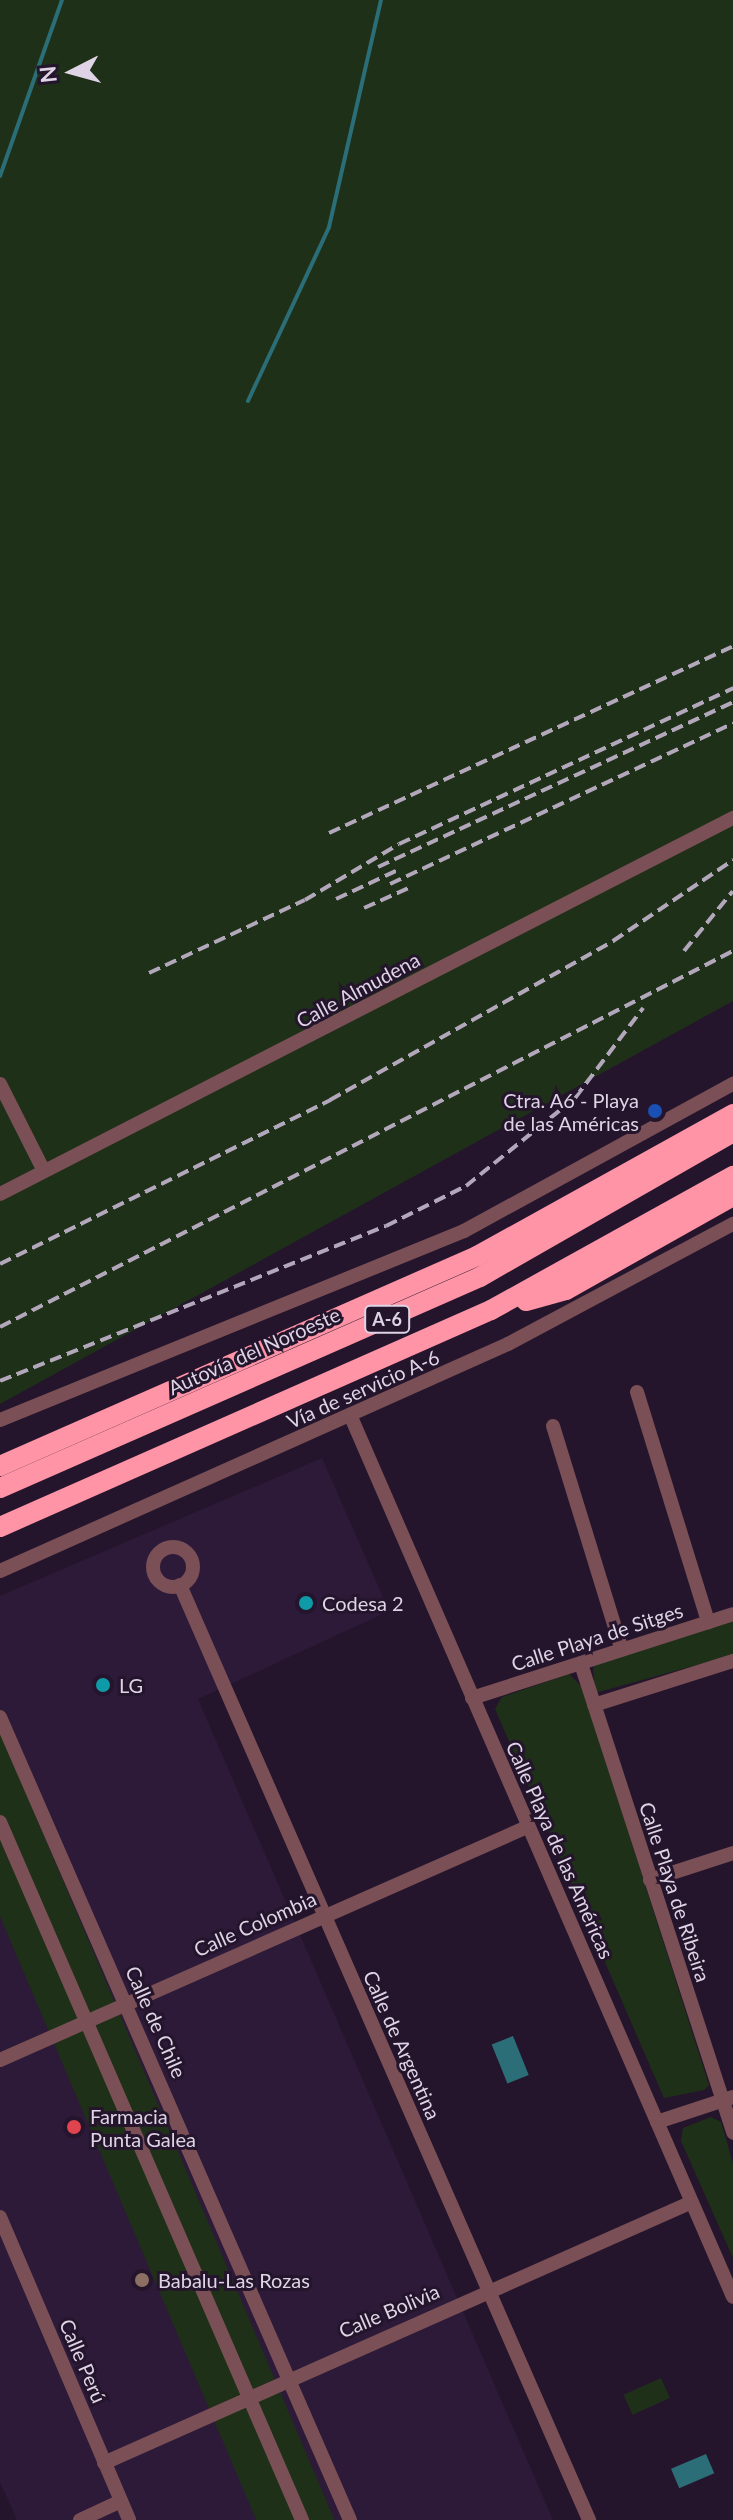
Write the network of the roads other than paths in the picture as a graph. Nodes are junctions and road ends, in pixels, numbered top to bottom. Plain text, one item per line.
1 (733, 818) edge
2 (0, 1084) edge
3 (733, 1084) edge
4 (733, 1114) edge
5 (733, 1132) edge
6 (44, 1171) junction
7 (733, 1176) edge
8 (0, 1194) edge
9 (733, 1196) edge
10 (733, 1224) edge
11 (491, 1310) junction
12 (637, 1392) dead end
13 (351, 1417) junction
14 (0, 1420) edge
15 (553, 1426) dead end
16 (0, 1466) edge
17 (0, 1488) edge
18 (0, 1527) edge
19 (2, 1571) edge
20 (180, 1585) dead end
21 (733, 1614) edge
22 (708, 1622) junction
23 (622, 1650) junction
24 (733, 1661) edge
25 (581, 1664) junction
26 (472, 1698) junction
27 (594, 1705) junction
28 (0, 1717) edge
29 (0, 1822) edge
30 (527, 1827) junction
31 (733, 1853) edge
32 (650, 1880) junction
33 (324, 1916) junction
34 (126, 2003) junction
35 (86, 2020) junction
36 (0, 2060) edge
37 (728, 2099) edge
38 (657, 2122) junction
39 (733, 2133) edge
40 (692, 2202) junction
41 (0, 2217) edge
42 (488, 2291) junction
43 (733, 2297) edge
44 (289, 2377) junction
45 (246, 2396) junction
46 (104, 2463) junction
47 (121, 2501) junction
48 (103, 2515) edge
49 (80, 2520) edge
50 (128, 2520) edge
51 (302, 2520) edge
52 (350, 2520) edge
53 (589, 2520) edge

1 - 6 street, Calle Almudena
2 - 6 street
3 - 14 street
4 - 16 highway
5 - 17 highway, Autovía del Noroeste / A-6
6 - 8 street, Calle Almudena
7 - 11 highway, A-6
9 - 11 highway
10 - 13 street, Vía de servicio A-6
11 - 18 highway, A-6
12 - 22 street
13 - 19 street, Vía de servicio A-6
13 - 26 street, Calle Playa de las Américas
15 - 23 street
20 - 33 street, Calle de Argentina
21 - 22 street, Calle Playa de Sitges
22 - 23 street, Calle Playa de Sitges
23 - 25 street, Calle Playa de Sitges
24 - 27 street
25 - 26 street, Calle Playa de Sitges
25 - 27 street, Calle Playa de Ribeira
26 - 30 street, Calle Playa de las Américas
27 - 32 street, Calle Playa de Ribeira
28 - 34 street, Calle de Chile
29 - 35 street
30 - 33 street, Calle Colombia
30 - 38 street, Calle Playa de las Américas
31 - 32 street
32 - 37 street, Calle Playa de Ribeira
33 - 34 street, Calle Colombia
33 - 42 street, Calle de Argentina
34 - 35 street, Calle Colombia
34 - 44 street, Calle de Chile
35 - 36 street, Calle Colombia
35 - 45 street
37 - 38 street
37 - 39 street, Calle Playa de Ribeira
38 - 40 street, Calle Playa de las Américas
40 - 42 street, Calle Bolivia
40 - 43 street, Calle Playa de las Américas
41 - 46 street, Calle Perú
42 - 44 street, Calle Bolivia
42 - 53 street, Calle de Argentina
44 - 45 street, Calle Bolivia
44 - 52 street, Calle de Chile
45 - 46 street, Calle Bolivia
45 - 51 street
46 - 47 street, Calle Perú
47 - 48 street
47 - 50 street, Calle Perú
48 - 49 street

